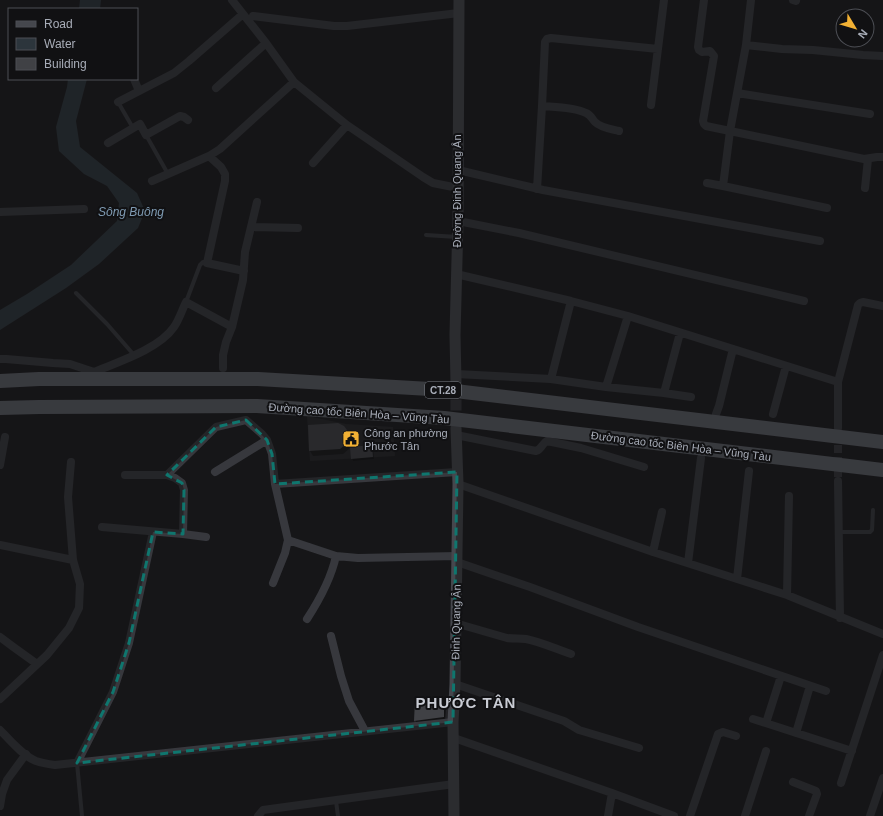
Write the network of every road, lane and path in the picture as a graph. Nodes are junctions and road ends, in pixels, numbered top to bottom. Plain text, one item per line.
1 (232, 0) edge
2 (459, 0) edge
3 (664, 0) edge
4 (704, 0) edge
5 (751, 0) edge
6 (459, 13) junction
7 (243, 14) junction
8 (253, 16) dead end
9 (266, 43) junction
10 (746, 45) junction
11 (658, 49) junction
12 (883, 56) edge
13 (134, 80) edge
14 (294, 82) junction
15 (216, 88) dead end
16 (139, 91) junction
17 (736, 93) junction
18 (118, 102) joint
19 (651, 105) dead end
20 (542, 106) junction
21 (870, 114) dead end
22 (188, 120) dead end
23 (347, 125) junction
24 (133, 128) junction
25 (619, 131) dead end
26 (730, 131) junction
27 (146, 135) junction
28 (108, 143) dead end
29 (209, 156) junction
30 (883, 157) edge
31 (868, 159) junction
32 (313, 163) dead end
33 (458, 170) junction
34 (168, 174) junction
35 (152, 181) dead end
36 (707, 183) dead end
37 (723, 186) junction
38 (458, 188) junction
39 (865, 188) dead end
40 (537, 189) junction
41 (257, 202) dead end
42 (827, 208) dead end
43 (84, 209) dead end
44 (0, 212) edge
45 (458, 221) junction
46 (251, 227) junction
47 (298, 228) dead end
48 (426, 235) dead end
49 (457, 237) junction
50 (820, 241) dead end
51 (207, 262) junction
52 (244, 271) junction
53 (456, 274) junction
54 (76, 293) dead end
55 (571, 301) junction
56 (804, 301) dead end
57 (186, 302) junction
58 (883, 306) edge
59 (628, 316) junction
60 (232, 327) junction
61 (680, 333) junction
62 (733, 349) junction
63 (134, 355) junction
64 (0, 359) edge
65 (786, 366) junction
66 (223, 368) dead end
67 (456, 378) joint
68 (551, 379) junction
69 (0, 381) edge
70 (838, 382) junction
71 (606, 387) junction
72 (664, 393) junction
73 (691, 397) dead end
74 (0, 408) edge
75 (716, 414) dead end
76 (773, 414) dead end
77 (838, 428) tunnel mouth
78 (456, 432) joint
79 (4, 437) dead end
80 (267, 440) junction
81 (883, 442) edge
82 (701, 458) dead end
83 (71, 462) dead end
84 (0, 465) edge
85 (644, 467) dead end
86 (883, 470) edge
87 (749, 471) dead end
88 (215, 472) dead end
89 (457, 472) junction
90 (124, 475) dead end
91 (167, 475) junction
92 (838, 480) tunnel mouth
93 (275, 484) junction
94 (458, 484) junction
95 (789, 496) dead end
96 (874, 510) dead end
97 (662, 512) dead end
98 (102, 527) dead end
99 (153, 532) junction
100 (839, 532) junction
101 (183, 534) junction
102 (206, 537) dead end
103 (288, 540) junction
104 (0, 545) edge
105 (653, 552) junction
106 (336, 556) junction
107 (457, 559) junction
108 (73, 560) junction
109 (688, 563) junction
110 (736, 579) junction
111 (273, 582) dead end
112 (787, 595) junction
113 (840, 618) junction
114 (307, 619) dead end
115 (455, 623) junction
116 (883, 634) edge
117 (331, 636) dead end
118 (0, 637) edge
119 (571, 654) dead end
120 (883, 655) edge
121 (37, 664) junction
122 (781, 676) junction
123 (455, 684) junction
124 (810, 686) junction
125 (826, 691) dead end
126 (0, 699) edge
127 (753, 719) dead end
128 (453, 722) junction
129 (766, 723) junction
130 (0, 730) edge
131 (365, 732) junction
132 (796, 733) junction
133 (736, 736) dead end
134 (454, 738) junction
135 (640, 748) dead end
136 (766, 751) dead end
137 (852, 751) junction
138 (26, 754) junction
139 (77, 763) junction
140 (883, 778) edge
141 (793, 782) dead end
142 (841, 783) dead end
143 (454, 784) junction
144 (612, 793) junction
145 (336, 800) junction
146 (0, 806) edge
147 (82, 816) edge
148 (258, 816) edge
149 (338, 816) edge
150 (454, 816) edge
151 (608, 816) edge
152 (674, 816) edge
153 (690, 816) edge
154 (745, 816) edge
155 (809, 816) edge
156 (870, 816) edge

1 - 7 street
2 - 6 street, Đường Đinh Quang Ân
3 - 11 street
4 - 26 street
5 - 10 street
6 - 8 street
6 - 33 street, Đường Đinh Quang Ân
7 - 9 street
7 - 16 street
9 - 14 street
9 - 15 street
10 - 12 street
10 - 17 street
11 - 19 street
11 - 20 street
13 - 16 street
14 - 23 street
14 - 29 street
16 - 18 street
17 - 21 street
17 - 26 street
18 - 24 lane
20 - 25 street
20 - 40 street
22 - 27 street
23 - 32 street
23 - 38 street
24 - 27 street
24 - 28 street
26 - 31 street
26 - 37 street
27 - 34 lane
29 - 34 street
29 - 51 street
30 - 31 street
31 - 39 street
33 - 38 street, Đường Đinh Quang Ân
33 - 40 street
34 - 35 street
36 - 37 street
37 - 42 street
38 - 45 street, Đường Đinh Quang Ân
40 - 50 street
41 - 46 street
43 - 44 street
45 - 49 street, Đường Đinh Quang Ân
45 - 56 street
46 - 47 street
46 - 52 street
48 - 49 lane
49 - 53 street, Đường Đinh Quang Ân
51 - 52 street
51 - 57 lane
52 - 60 street
53 - 55 street
53 - 67 street, Đường Đinh Quang Ân
54 - 63 lane
55 - 59 street
55 - 68 street
57 - 60 street
57 - 63 street
58 - 70 street
59 - 61 street
59 - 71 street
60 - 66 street
61 - 62 street
61 - 72 street
62 - 65 street
62 - 75 street
63 - 64 street
65 - 70 street
65 - 76 street
67 - 68 street
68 - 71 street
69 - 81 highway, CT.28
70 - 77 street
71 - 72 street
72 - 73 street
74 - 86 highway, Đường cao tốc Biên Hòa – Vũng Tàu
78 - 85 street
78 - 89 street, Đinh Quang Ân
79 - 84 street
80 - 88 street
80 - 91 street
80 - 93 street
82 - 109 street
83 - 108 street
87 - 110 street
89 - 93 street
89 - 94 street, Đinh Quang Ân
90 - 91 street
91 - 101 street
92 - 100 street
93 - 103 street
94 - 105 street
94 - 107 street, Đinh Quang Ân
95 - 112 street
96 - 100 lane
97 - 105 street
98 - 99 street
99 - 101 street
99 - 139 street
100 - 113 street
101 - 102 street
103 - 106 street
103 - 111 street
104 - 108 street
105 - 109 street
106 - 107 street
106 - 114 street
107 - 115 street, Đinh Quang Ân
107 - 122 street
108 - 121 street
109 - 110 street
110 - 112 street
112 - 113 street
113 - 116 street
115 - 119 street
115 - 123 street, Đinh Quang Ân
117 - 131 street
118 - 121 street
120 - 137 street
121 - 126 street
122 - 124 street
122 - 129 street
123 - 128 street, Đinh Quang Ân
123 - 135 street
124 - 125 street
124 - 132 street
127 - 129 street
128 - 131 street
128 - 134 street, Đinh Quang Ân
129 - 132 street
130 - 138 street
131 - 139 street
132 - 137 street
133 - 153 street
134 - 143 street, Đinh Quang Ân
134 - 144 street
136 - 154 street
137 - 142 street
138 - 139 street
138 - 146 street
139 - 147 lane
140 - 156 street
141 - 155 street
143 - 145 street
143 - 150 street, Đinh Quang Ân
144 - 151 street
144 - 152 street
145 - 148 street
145 - 149 lane

